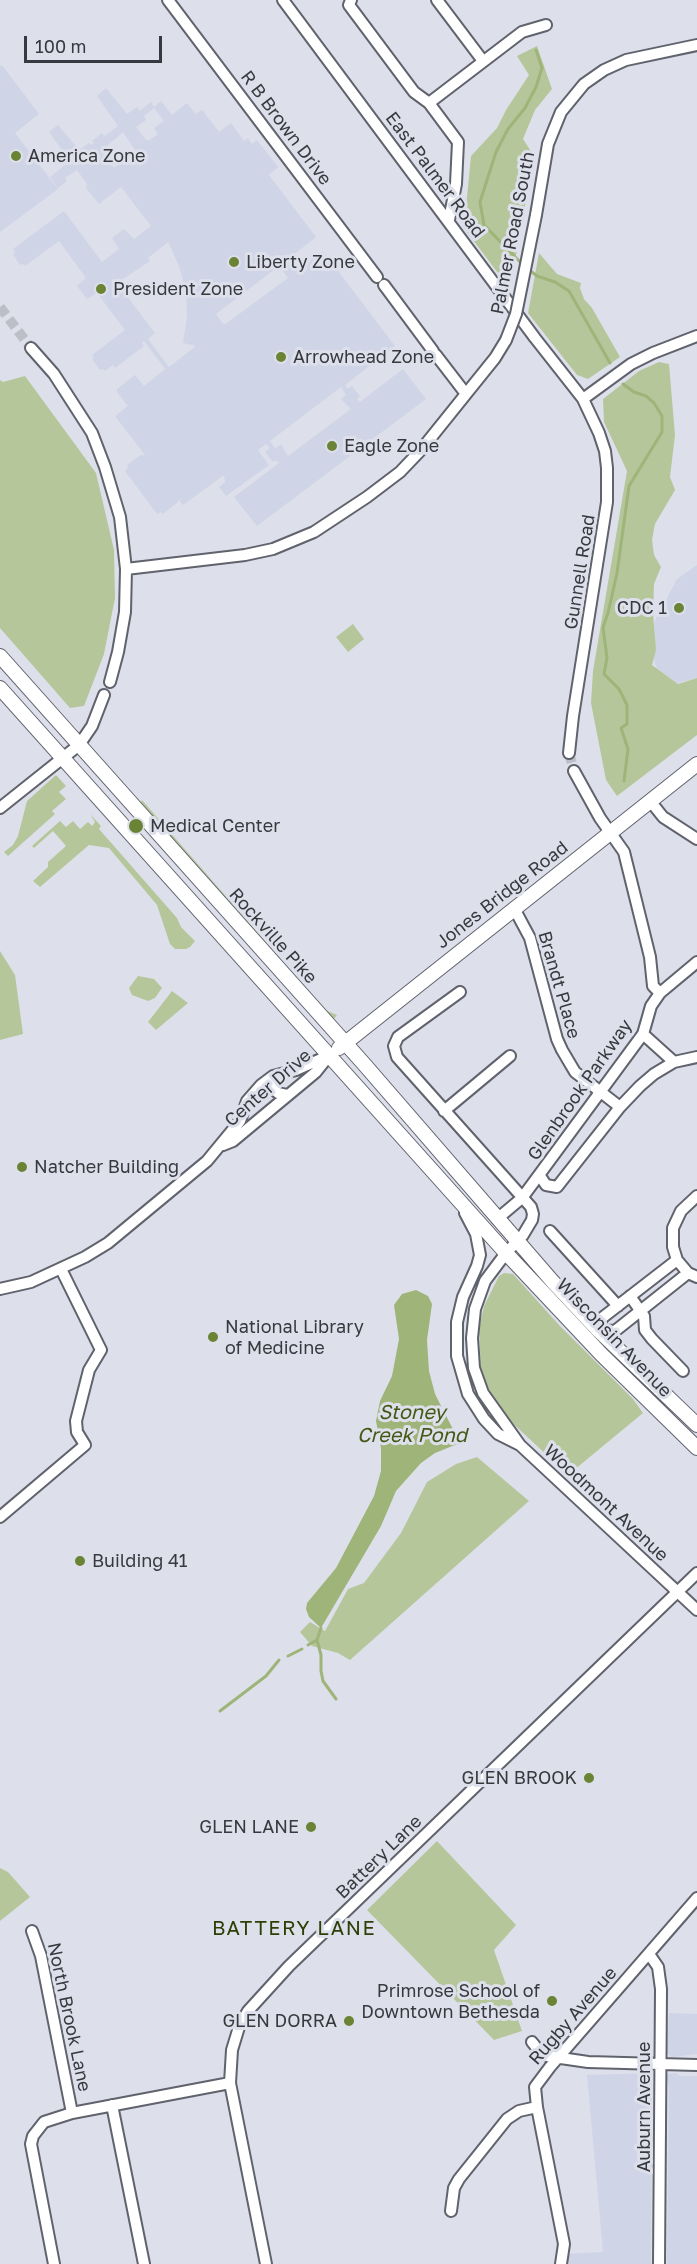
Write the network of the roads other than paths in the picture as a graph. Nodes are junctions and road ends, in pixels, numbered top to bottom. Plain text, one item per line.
1 (168, 0) edge
2 (283, 0) edge
3 (351, 0) edge
4 (437, 0) edge
5 (546, 25) dead end
6 (697, 45) edge
7 (483, 61) junction
8 (429, 103) junction
9 (449, 220) junction
10 (697, 336) edge
11 (32, 348) tunnel mouth
12 (466, 394) junction
13 (583, 399) junction
14 (126, 569) junction
15 (0, 656) edge
16 (110, 682) dead end
17 (0, 688) edge
18 (104, 695) dead end
19 (78, 745) junction
20 (569, 753) tunnel mouth
21 (62, 760) junction
22 (697, 764) edge
23 (574, 771) tunnel mouth
24 (651, 802) junction
25 (0, 808) edge
26 (611, 832) junction
27 (697, 839) edge
28 (515, 910) junction
29 (697, 962) edge
30 (460, 992) dead end
31 (660, 993) junction
32 (643, 1034) junction
33 (344, 1043) junction
34 (330, 1055) junction
35 (510, 1056) dead end
36 (697, 1057) edge
37 (674, 1062) junction
38 (273, 1076) junction
39 (600, 1092) junction
40 (287, 1095) junction
41 (247, 1101) junction
42 (620, 1107) junction
43 (444, 1111) junction
44 (263, 1115) junction
45 (223, 1144) junction
46 (540, 1176) junction
47 (697, 1196) edge
48 (522, 1198) junction
49 (459, 1200) junction
50 (497, 1219) junction
51 (550, 1231) dead end
52 (517, 1241) junction
53 (506, 1253) junction
54 (677, 1260) junction
55 (61, 1269) junction
56 (693, 1275) edge
57 (0, 1289) edge
58 (630, 1296) junction
59 (618, 1306) junction
60 (641, 1310) junction
61 (593, 1335) junction
62 (683, 1371) dead end
63 (697, 1425) edge
64 (694, 1439) edge
65 (520, 1445) junction
66 (0, 1517) edge
67 (697, 1573) edge
68 (678, 1592) junction
69 (697, 1610) edge
70 (697, 1898) edge
71 (32, 1931) dead end
72 (649, 1954) junction
73 (532, 2042) dead end
74 (559, 2058) junction
75 (662, 2064) junction
76 (697, 2065) edge
77 (230, 2083) junction
78 (112, 2105) junction
79 (537, 2108) junction
80 (72, 2113) junction
81 (451, 2211) dead end
82 (54, 2264) edge
83 (144, 2264) edge
84 (266, 2264) edge
85 (561, 2264) edge
86 (659, 2264) edge

1 - 12 street, R B Brown Drive
2 - 9 street, East Palmer Road
3 - 8 street
4 - 7 street
5 - 7 street
6 - 12 street, Palmer Road South, bridge
7 - 8 street
8 - 9 street
9 - 13 street, East Palmer Road
10 - 13 street
11 - 14 street
12 - 14 street, Palmer Road South
13 - 20 street, Gunnell Road
14 - 16 street
15 - 19 main road, Rockville Pike
17 - 21 main road, Rockville Pike
18 - 19 street
19 - 21 street
19 - 33 main road, Rockville Pike
21 - 25 street
21 - 34 main road, Rockville Pike
22 - 24 main road, Jones Bridge Road
23 - 26 street
24 - 26 main road, Jones Bridge Road
24 - 27 street
26 - 28 main road, Jones Bridge Road
26 - 31 street
28 - 33 main road, Jones Bridge Road
28 - 39 street, Brandt Place
29 - 31 street
30 - 43 street
31 - 32 street, Glenbrook Parkway
32 - 37 street
32 - 39 street, Glenbrook Parkway
33 - 34 main road, Jones Bridge Road
33 - 50 main road, Rockville Pike
34 - 38 street, Center Drive
34 - 40 street, Center Drive
34 - 49 main road, Rockville Pike
35 - 43 street
36 - 37 street
37 - 42 street
38 - 40 street
38 - 41 street, Center Drive
39 - 42 street, Brandt Place
39 - 46 street, Glenbrook Parkway
40 - 44 street, Center Drive
41 - 44 street
41 - 45 street, Center Drive
42 - 46 street
43 - 48 street
44 - 45 street, Center Drive
45 - 55 street, Center Drive
46 - 48 street, Glenbrook Parkway
47 - 54 street
48 - 50 street, Glenbrook Parkway
48 - 52 street, Woodmont Avenue
49 - 53 main road, Rockville Pike
49 - 65 street, Woodmont Avenue
50 - 52 main road, Rockville Pike
51 - 59 street
52 - 53 street, Woodmont Avenue
52 - 61 main road, Wisconsin Avenue
53 - 61 main road, Wisconsin Avenue
53 - 65 street, Woodmont Avenue
54 - 56 street
54 - 58 street
55 - 57 street, Center Drive
55 - 66 street
56 - 60 street
58 - 59 street
58 - 60 street
59 - 61 street
60 - 61 street
60 - 62 street
61 - 63 main road, Wisconsin Avenue
61 - 64 main road, Wisconsin Avenue
65 - 68 street, Woodmont Avenue
67 - 68 street, Battery Lane
68 - 69 street, Woodmont Avenue
68 - 77 street, Battery Lane
70 - 72 street, Rugby Avenue
71 - 80 street, North Brook Lane
72 - 74 street, Rugby Avenue
72 - 75 street, Auburn Avenue
73 - 74 street
74 - 75 street
74 - 79 street, Rugby Avenue
75 - 76 street
75 - 86 street, Auburn Avenue
77 - 78 street
77 - 84 street, Battery Lane
78 - 80 street
78 - 83 street
79 - 81 street
79 - 85 street, Rugby Avenue
80 - 82 street, North Brook Lane

